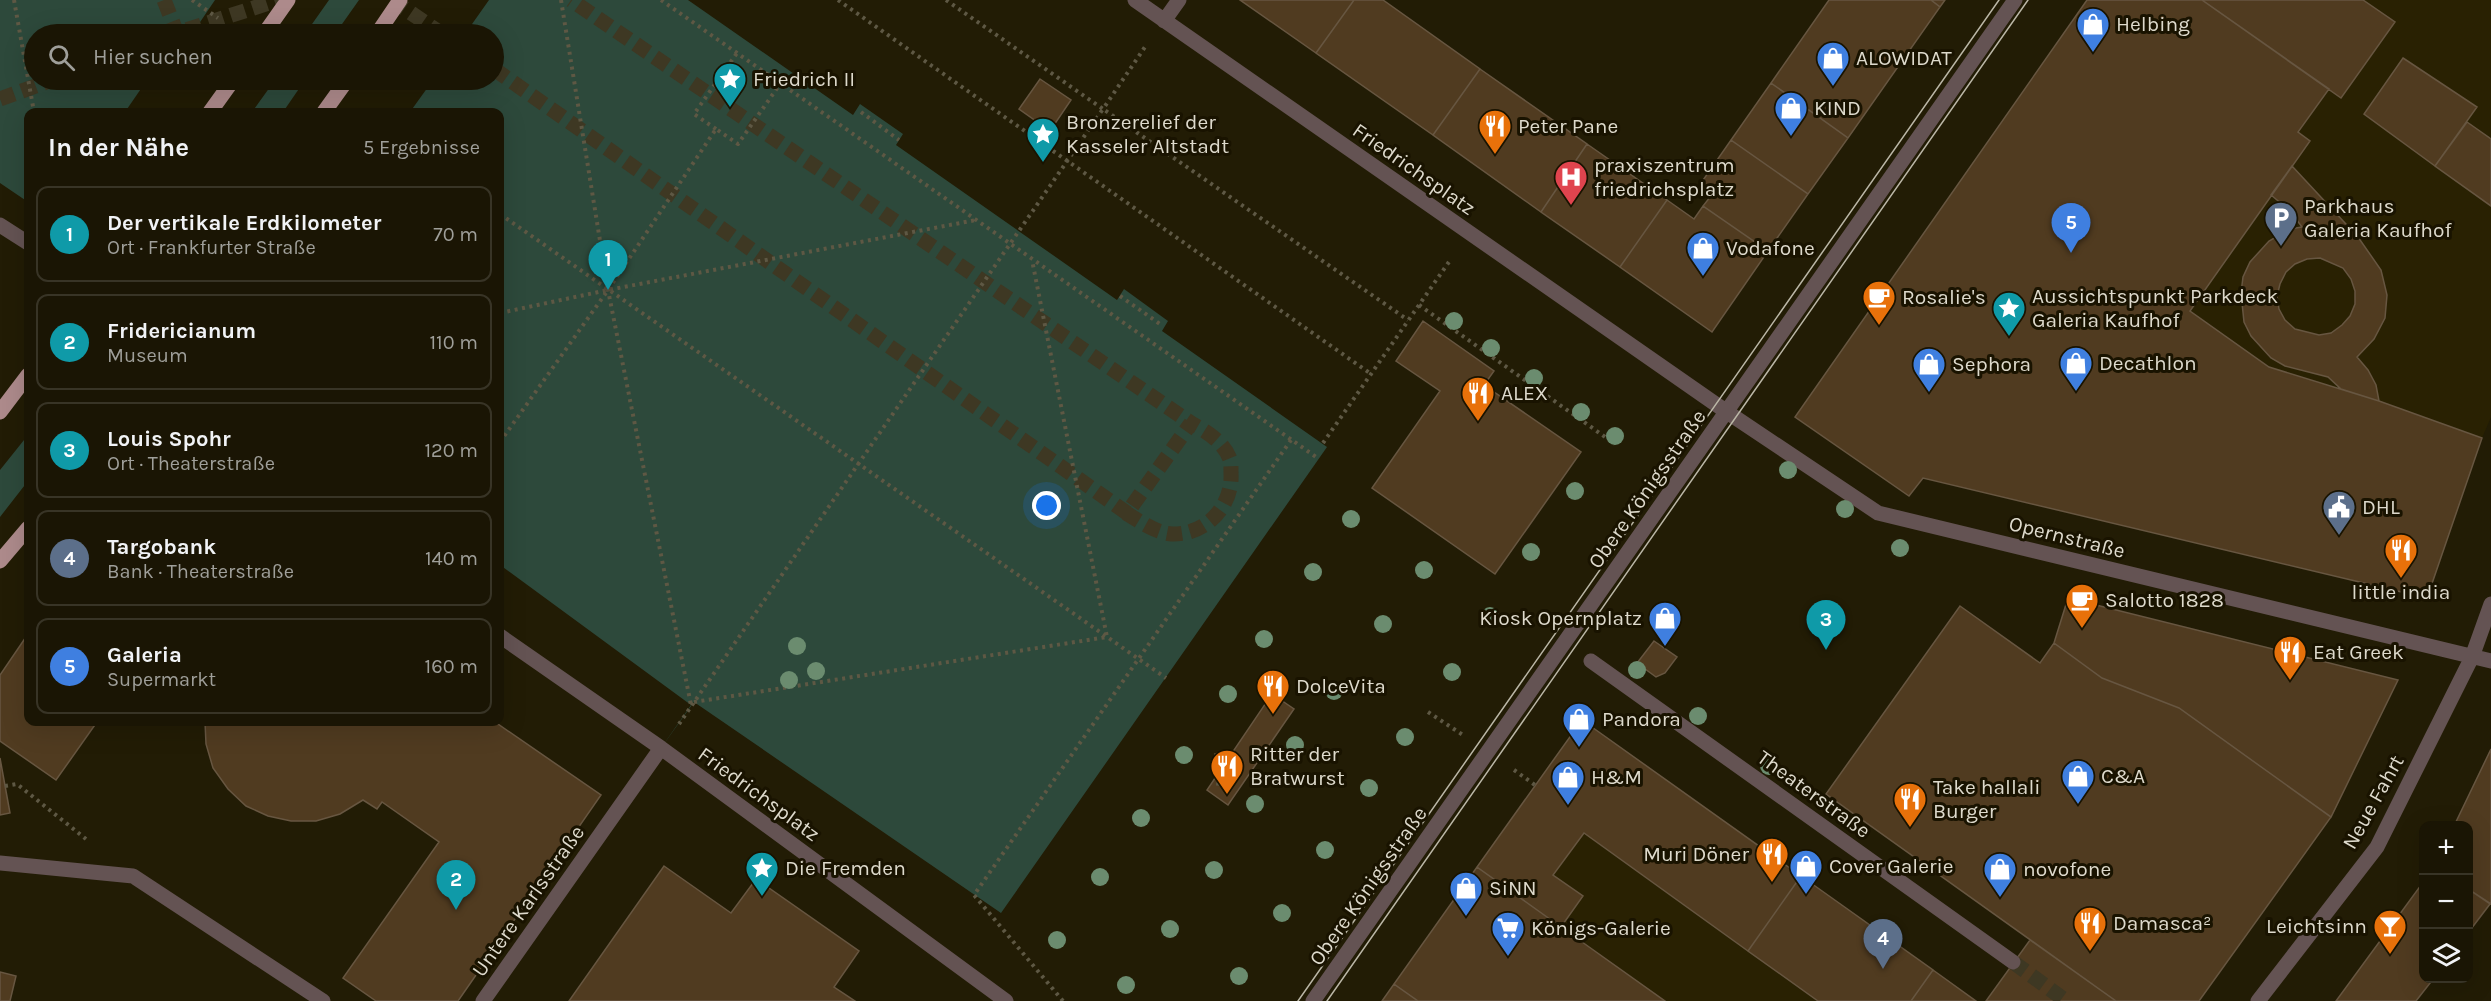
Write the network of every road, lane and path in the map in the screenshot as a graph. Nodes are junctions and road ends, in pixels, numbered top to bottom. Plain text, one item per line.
1 (14, 0) edge
2 (192, 0) edge
3 (288, 0) edge
4 (400, 0) edge
5 (561, 0) edge
6 (661, 0) edge
7 (838, 0) edge
8 (946, 0) edge
9 (1135, 0) edge
10 (1179, 0) edge
11 (2015, 0) edge
12 (218, 18) dead end
13 (1164, 21) junction
14 (271, 24) edge
15 (384, 24) edge
16 (737, 53) junction
17 (24, 56) edge
18 (780, 84) junction
19 (30, 90) edge
20 (226, 90) edge
21 (340, 90) edge
22 (33, 108) edge
23 (213, 108) edge
24 (327, 108) edge
25 (1103, 109) junction
26 (861, 112) dead end
27 (716, 129) junction
28 (899, 140) dead end
29 (1068, 159) junction
30 (504, 217) edge
31 (976, 220) junction
32 (0, 225) edge
33 (1469, 232) junction
34 (24, 240) edge
35 (1011, 244) junction
36 (1032, 260) junction
37 (608, 290) junction
38 (1120, 296) dead end
39 (1419, 305) junction
40 (504, 312) edge
41 (1408, 320) junction
42 (1160, 324) dead end
43 (1670, 372) joint
44 (1371, 374) junction
45 (24, 380) edge
46 (0, 412) edge
47 (1727, 412) junction
48 (504, 435) edge
49 (1291, 440) junction
50 (1323, 443) dead end
51 (1615, 444) dead end
52 (1319, 459) dead end
53 (858, 464) junction
54 (24, 533) edge
55 (0, 561) edge
56 (2491, 603) edge
57 (1107, 637) junction
58 (504, 639) edge
59 (2472, 657) junction
60 (1138, 659) junction
61 (1591, 661) dead end
62 (2491, 661) edge
63 (1166, 678) dead end
64 (692, 704) junction
65 (661, 748) junction
66 (1216, 753) dead end
67 (5, 786) dead end
68 (1218, 787) dead end
69 (88, 841) dead end
70 (0, 863) edge
71 (2013, 962) tunnel mouth
72 (322, 1001) edge
73 (483, 1001) edge
74 (1006, 1001) edge
75 (1063, 1001) edge
76 (1313, 1001) edge
77 (2258, 1001) edge

1 - 17 path
2 - 12 path
3 - 14 main road
4 - 15 main road
5 - 37 path
6 - 16 path
7 - 29 path
8 - 25 path
9 - 13 street, Friedrichsplatz
10 - 13 street
11 - 47 street, Obere Königsstraße
13 - 25 path
13 - 33 street, Friedrichsplatz
16 - 18 path
16 - 27 path
18 - 27 path
18 - 31 path
19 - 22 path
20 - 23 main road
21 - 24 main road
25 - 29 path
25 - 41 path
26 - 28 path
27 - 37 path
29 - 35 path
29 - 44 path
30 - 37 path
31 - 35 path
31 - 37 path
32 - 34 street
33 - 39 path
33 - 43 street, Friedrichsplatz
35 - 36 path
35 - 53 path
36 - 49 path
36 - 57 path
37 - 40 path
37 - 48 path
37 - 53 path
37 - 64 path
38 - 42 path
39 - 41 path
39 - 51 path
41 - 44 path
43 - 47 street, Opernstraße
44 - 50 path
45 - 46 main road
47 - 59 street, Opernstraße
47 - 76 street, Obere Königsstraße
49 - 52 path
49 - 60 path
53 - 57 path
53 - 64 path
54 - 55 main road
56 - 59 street, Neue Fahrt
57 - 60 path
57 - 64 path
58 - 65 street, Friedrichsplatz
59 - 62 street, Opernstraße
59 - 77 street, Neue Fahrt
60 - 63 path
60 - 75 path
61 - 71 street, Theaterstraße
64 - 65 path
65 - 73 street, Untere Karlsstraße
65 - 74 street, Friedrichsplatz
66 - 68 path
67 - 69 path
70 - 72 street

